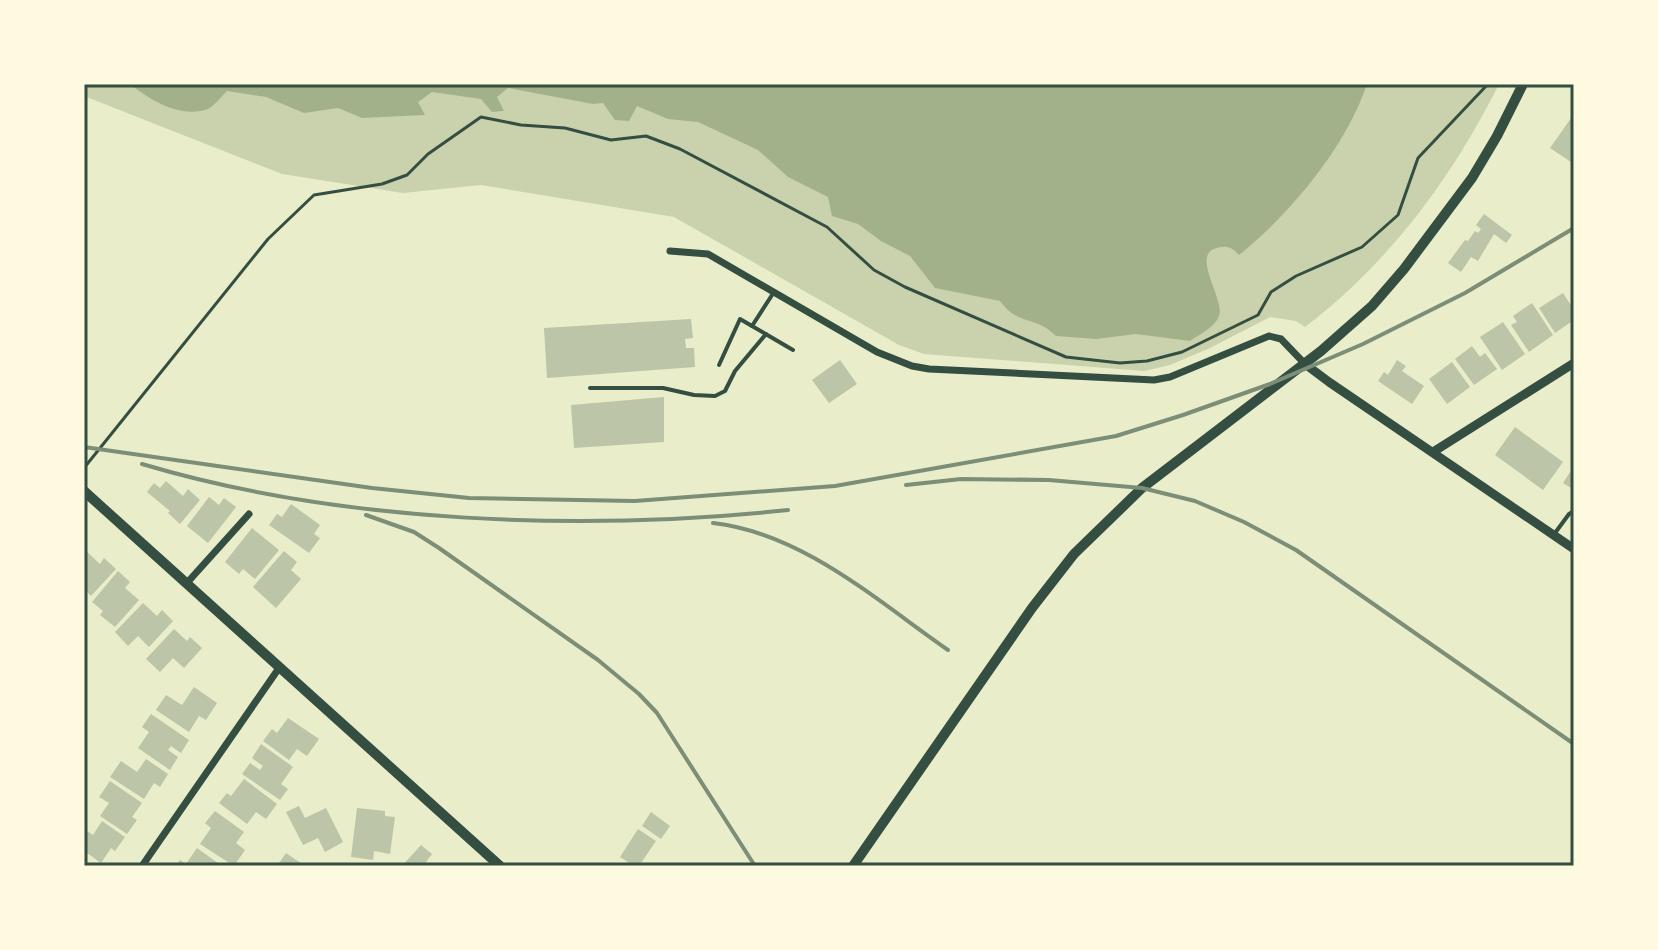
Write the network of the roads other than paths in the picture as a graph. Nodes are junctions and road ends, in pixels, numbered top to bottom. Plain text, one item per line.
1 (1523, 84) edge
2 (670, 251) dead end
3 (774, 292) junction
4 (752, 326) junction
5 (766, 334) junction
6 (793, 350) dead end
7 (1574, 363) edge
8 (1305, 364) junction
9 (719, 365) dead end
10 (590, 388) dead end
11 (1433, 452) junction
12 (84, 491) edge
13 (1574, 511) edge
14 (249, 514) dead end
15 (1553, 535) junction
16 (1574, 549) edge
17 (186, 584) junction
18 (279, 668) junction
19 (142, 866) edge
20 (500, 866) edge
21 (853, 866) edge

1 - 8 main road
2 - 3 street
3 - 4 lane
3 - 8 street
4 - 5 lane
4 - 9 lane
5 - 6 lane
5 - 10 lane
7 - 11 street
8 - 11 street
8 - 21 main road
11 - 15 street
12 - 17 main road
13 - 15 lane
14 - 17 street
15 - 16 street
17 - 18 main road
18 - 19 street
18 - 20 main road

